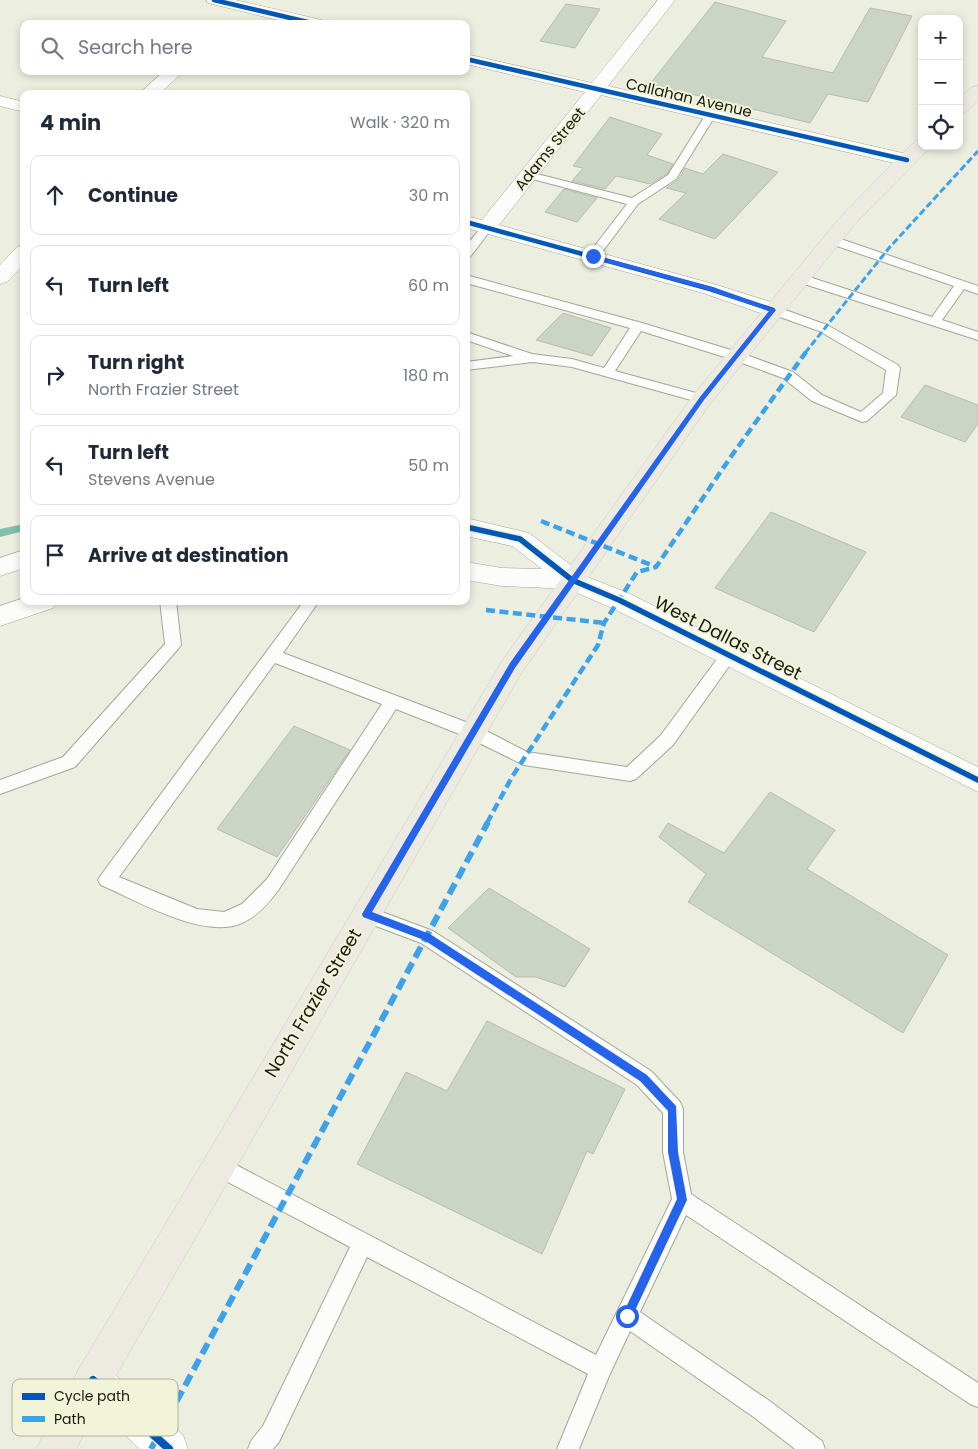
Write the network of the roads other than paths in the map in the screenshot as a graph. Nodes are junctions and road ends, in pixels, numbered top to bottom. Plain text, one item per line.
1 (214, 0) edge
2 (667, 0) edge
3 (254, 4) edge
4 (235, 20) edge
5 (304, 20) edge
6 (470, 60) edge
7 (170, 75) edge
8 (153, 90) edge
9 (597, 90) junction
10 (978, 91) edge
11 (0, 101) edge
12 (963, 105) edge
13 (20, 106) edge
14 (710, 116) junction
15 (914, 153) edge
16 (529, 175) junction
17 (634, 202) junction
18 (470, 223) edge
19 (488, 227) junction
20 (832, 240) junction
21 (470, 249) edge
22 (20, 256) edge
23 (593, 256) junction
24 (0, 278) edge
25 (799, 278) junction
26 (470, 279) edge
27 (961, 284) junction
28 (978, 290) edge
29 (773, 310) junction
30 (935, 322) junction
31 (638, 326) junction
32 (978, 336) edge
33 (470, 337) edge
34 (736, 356) junction
35 (533, 358) junction
36 (470, 366) edge
37 (607, 373) junction
38 (702, 399) junction
39 (470, 528) edge
40 (20, 560) edge
41 (0, 567) edge
42 (470, 572) edge
43 (572, 580) junction
44 (32, 605) edge
45 (168, 605) edge
46 (309, 605) edge
47 (0, 616) edge
48 (272, 655) junction
49 (729, 656) junction
50 (393, 701) junction
51 (474, 732) junction
52 (978, 780) edge
53 (0, 787) edge
54 (366, 914) junction
55 (218, 1166) junction
56 (682, 1200) junction
57 (363, 1243) junction
58 (627, 1316) junction
59 (601, 1369) junction
60 (94, 1379) edge
61 (978, 1396) edge
62 (62, 1436) edge
63 (155, 1436) edge
64 (55, 1449) edge
65 (169, 1449) edge
66 (259, 1449) edge
67 (568, 1449) edge
68 (814, 1449) edge

1 - 3 street
2 - 9 street, Adams Street
3 - 4 street
3 - 5 street
6 - 9 street, Callahan Avenue
7 - 8 street
9 - 14 street, Callahan Avenue
9 - 16 street, Adams Street
10 - 12 main road
11 - 13 street
14 - 15 street, Callahan Avenue
14 - 17 lane
15 - 20 main road, North Frazier Street
16 - 17 lane
16 - 19 street, Adams Street
17 - 23 lane
18 - 19 street
19 - 21 lane
19 - 23 street
20 - 25 main road, North Frazier Street
20 - 27 lane
22 - 24 street
23 - 29 street
25 - 29 main road, North Frazier Street
25 - 30 lane
26 - 31 lane
27 - 28 lane
27 - 30 lane
29 - 34 main road, North Frazier Street
29 - 34 lane
30 - 32 lane
31 - 34 lane
31 - 37 lane
33 - 35 lane
34 - 38 main road, North Frazier Street
35 - 36 lane
35 - 37 lane
37 - 38 lane
38 - 43 main road, North Frazier Street
39 - 43 street, West Dallas Street
40 - 41 street
42 - 43 street, West Dallas Street
43 - 49 street, West Dallas Street
43 - 51 main road, North Frazier Street
44 - 47 street
45 - 53 lane
46 - 48 lane
48 - 50 lane
48 - 50 lane
49 - 51 lane
49 - 52 street, West Dallas Street
50 - 51 lane
51 - 54 main road, North Frazier Street
54 - 55 main road, North Frazier Street
54 - 56 lane
55 - 57 lane
55 - 60 main road, North Frazier Street
56 - 58 lane
56 - 61 lane
57 - 59 lane
57 - 66 lane
58 - 59 lane
58 - 68 lane
59 - 67 lane
62 - 64 main road, North Frazier Street
63 - 65 street

